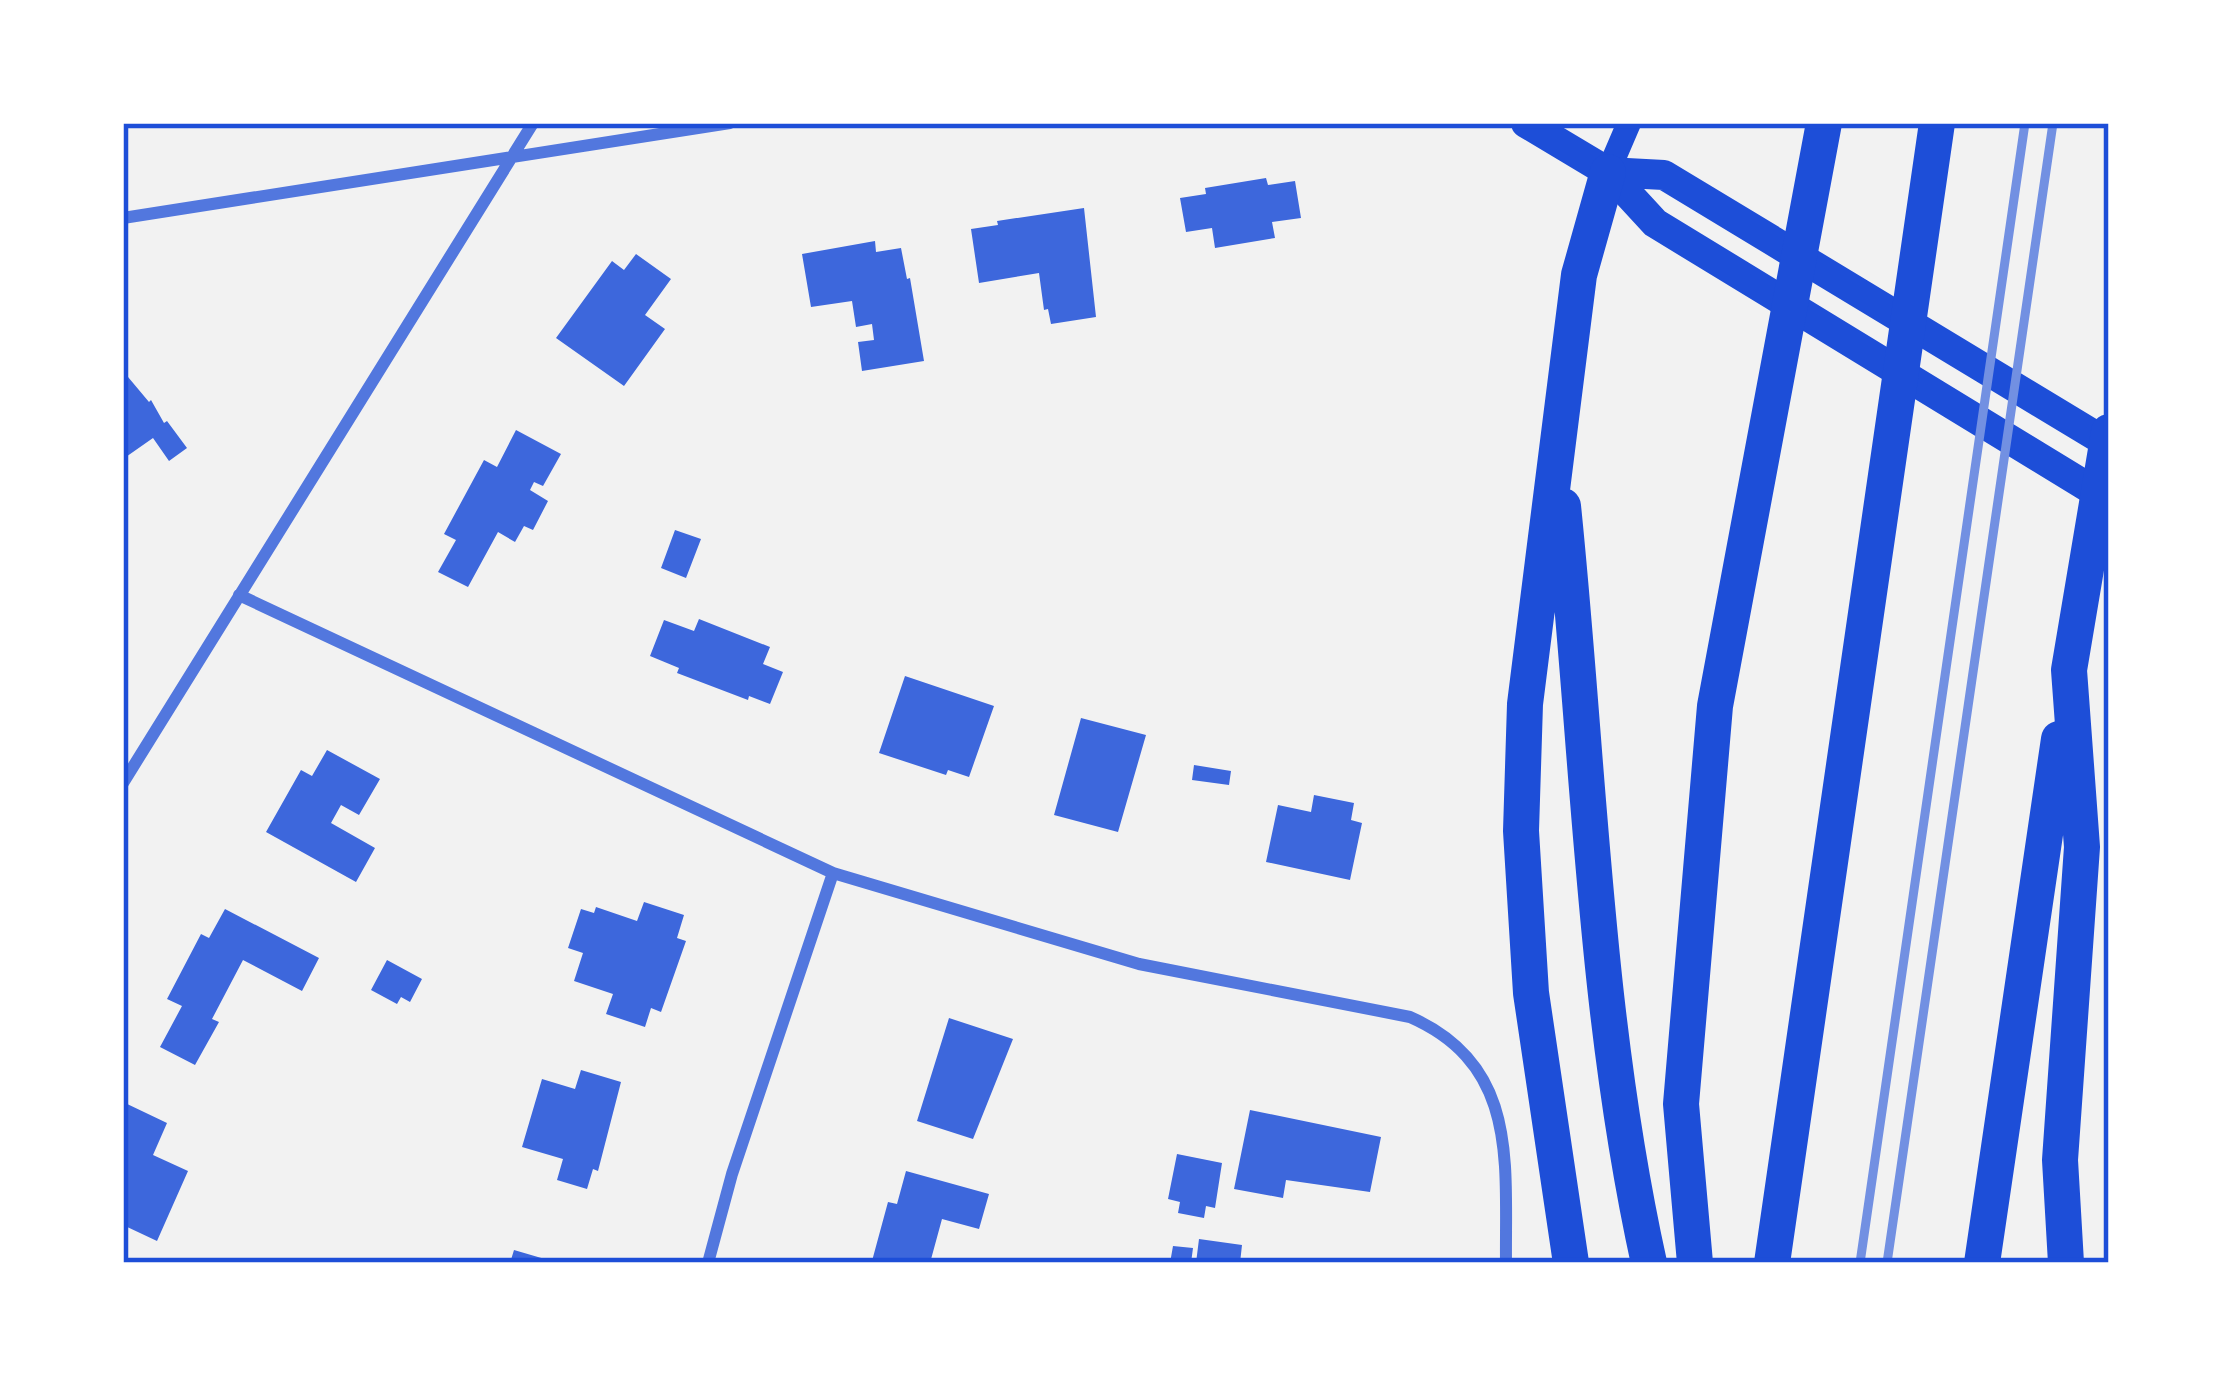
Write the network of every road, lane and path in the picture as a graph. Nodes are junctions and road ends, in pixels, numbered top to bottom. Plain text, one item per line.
1 (533, 123) edge
2 (730, 123) edge
3 (1526, 123) edge
4 (1629, 123) edge
5 (1824, 123) edge
6 (1937, 123) edge
7 (513, 158) junction
8 (1608, 172) junction
9 (123, 218) edge
10 (2109, 431) edge
11 (1557, 443) junction
12 (2109, 444) edge
13 (2109, 500) edge
14 (238, 595) junction
15 (2069, 670) junction
16 (123, 783) edge
17 (833, 874) junction
18 (708, 1263) edge
19 (1506, 1263) edge
20 (1571, 1263) edge
21 (1649, 1263) edge
22 (1695, 1263) edge
23 (1772, 1263) edge
24 (1982, 1263) edge
25 (2066, 1263) edge

1 - 7 street
2 - 7 street
3 - 8 main road
4 - 8 main road
5 - 22 highway
6 - 23 highway
7 - 9 street
7 - 14 street
8 - 11 highway
8 - 12 main road
8 - 13 main road
10 - 15 highway
11 - 20 highway
11 - 21 highway
14 - 16 street
14 - 17 street
15 - 24 highway
15 - 25 highway
17 - 18 street
17 - 19 street

